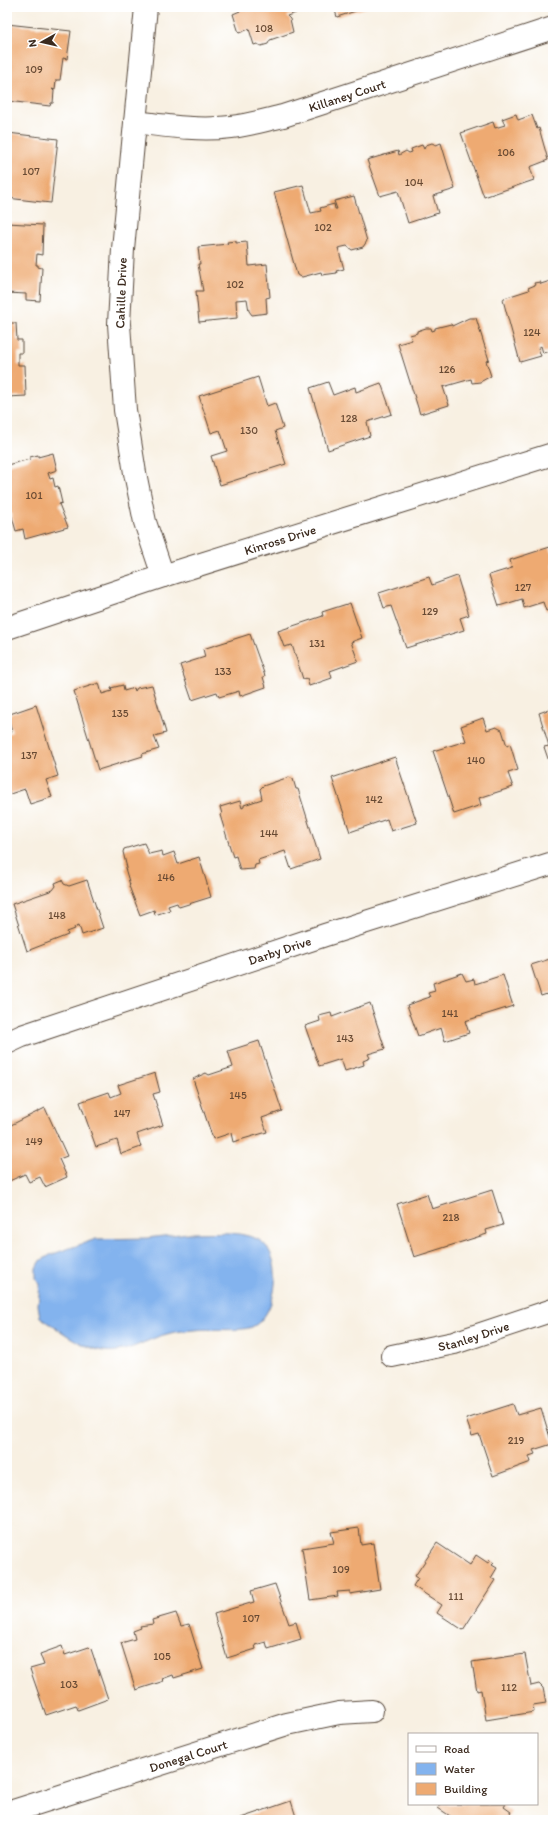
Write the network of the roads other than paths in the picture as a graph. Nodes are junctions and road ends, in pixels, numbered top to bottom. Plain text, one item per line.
1 (146, 7) edge
2 (553, 28) edge
3 (135, 122) junction
4 (553, 454) edge
5 (163, 576) junction
6 (7, 628) edge
7 (553, 863) edge
8 (7, 1043) edge
9 (553, 1310) edge
10 (392, 1356) dead end
11 (372, 1711) dead end
12 (7, 1814) edge

1 - 3 street, Cahille Drive
2 - 3 street, Killaney Court
3 - 5 street, Cahille Drive
4 - 5 street, Kinross Drive
5 - 6 street, Kinross Drive
7 - 8 street, Darby Drive
9 - 10 street, Stanley Drive
11 - 12 street, Donegal Court

